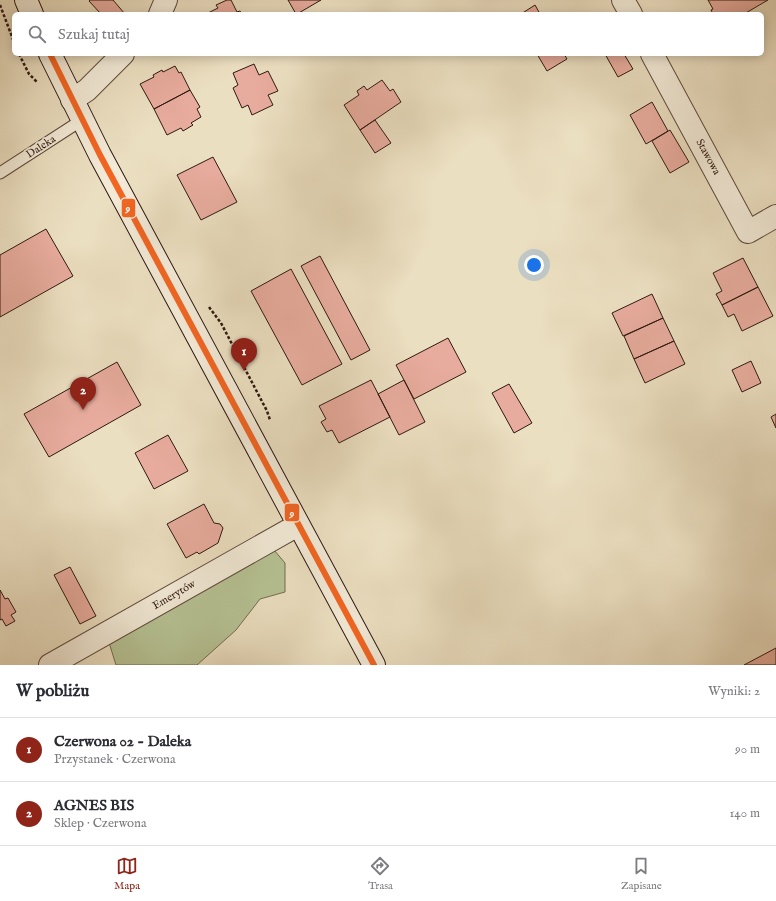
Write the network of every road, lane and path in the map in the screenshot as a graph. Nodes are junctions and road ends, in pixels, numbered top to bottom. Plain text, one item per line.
1 (26, 0) edge
2 (166, 0) edge
3 (623, 0) edge
4 (0, 5) edge
5 (31, 12) edge
6 (161, 12) edge
7 (630, 12) edge
8 (12, 37) edge
9 (51, 56) edge
10 (121, 56) edge
11 (653, 56) edge
12 (72, 100) junction
13 (82, 120) junction
14 (0, 173) edge
15 (776, 216) edge
16 (298, 525) junction
17 (50, 665) edge
18 (374, 665) edge

1 - 5 main road
2 - 6 main road
3 - 7 main road
4 - 8 path
9 - 12 main road
10 - 12 main road
11 - 15 main road, Stawowa
12 - 13 main road
13 - 14 lane, Daleka
13 - 16 main road
16 - 17 main road, Emerytów
16 - 18 main road

